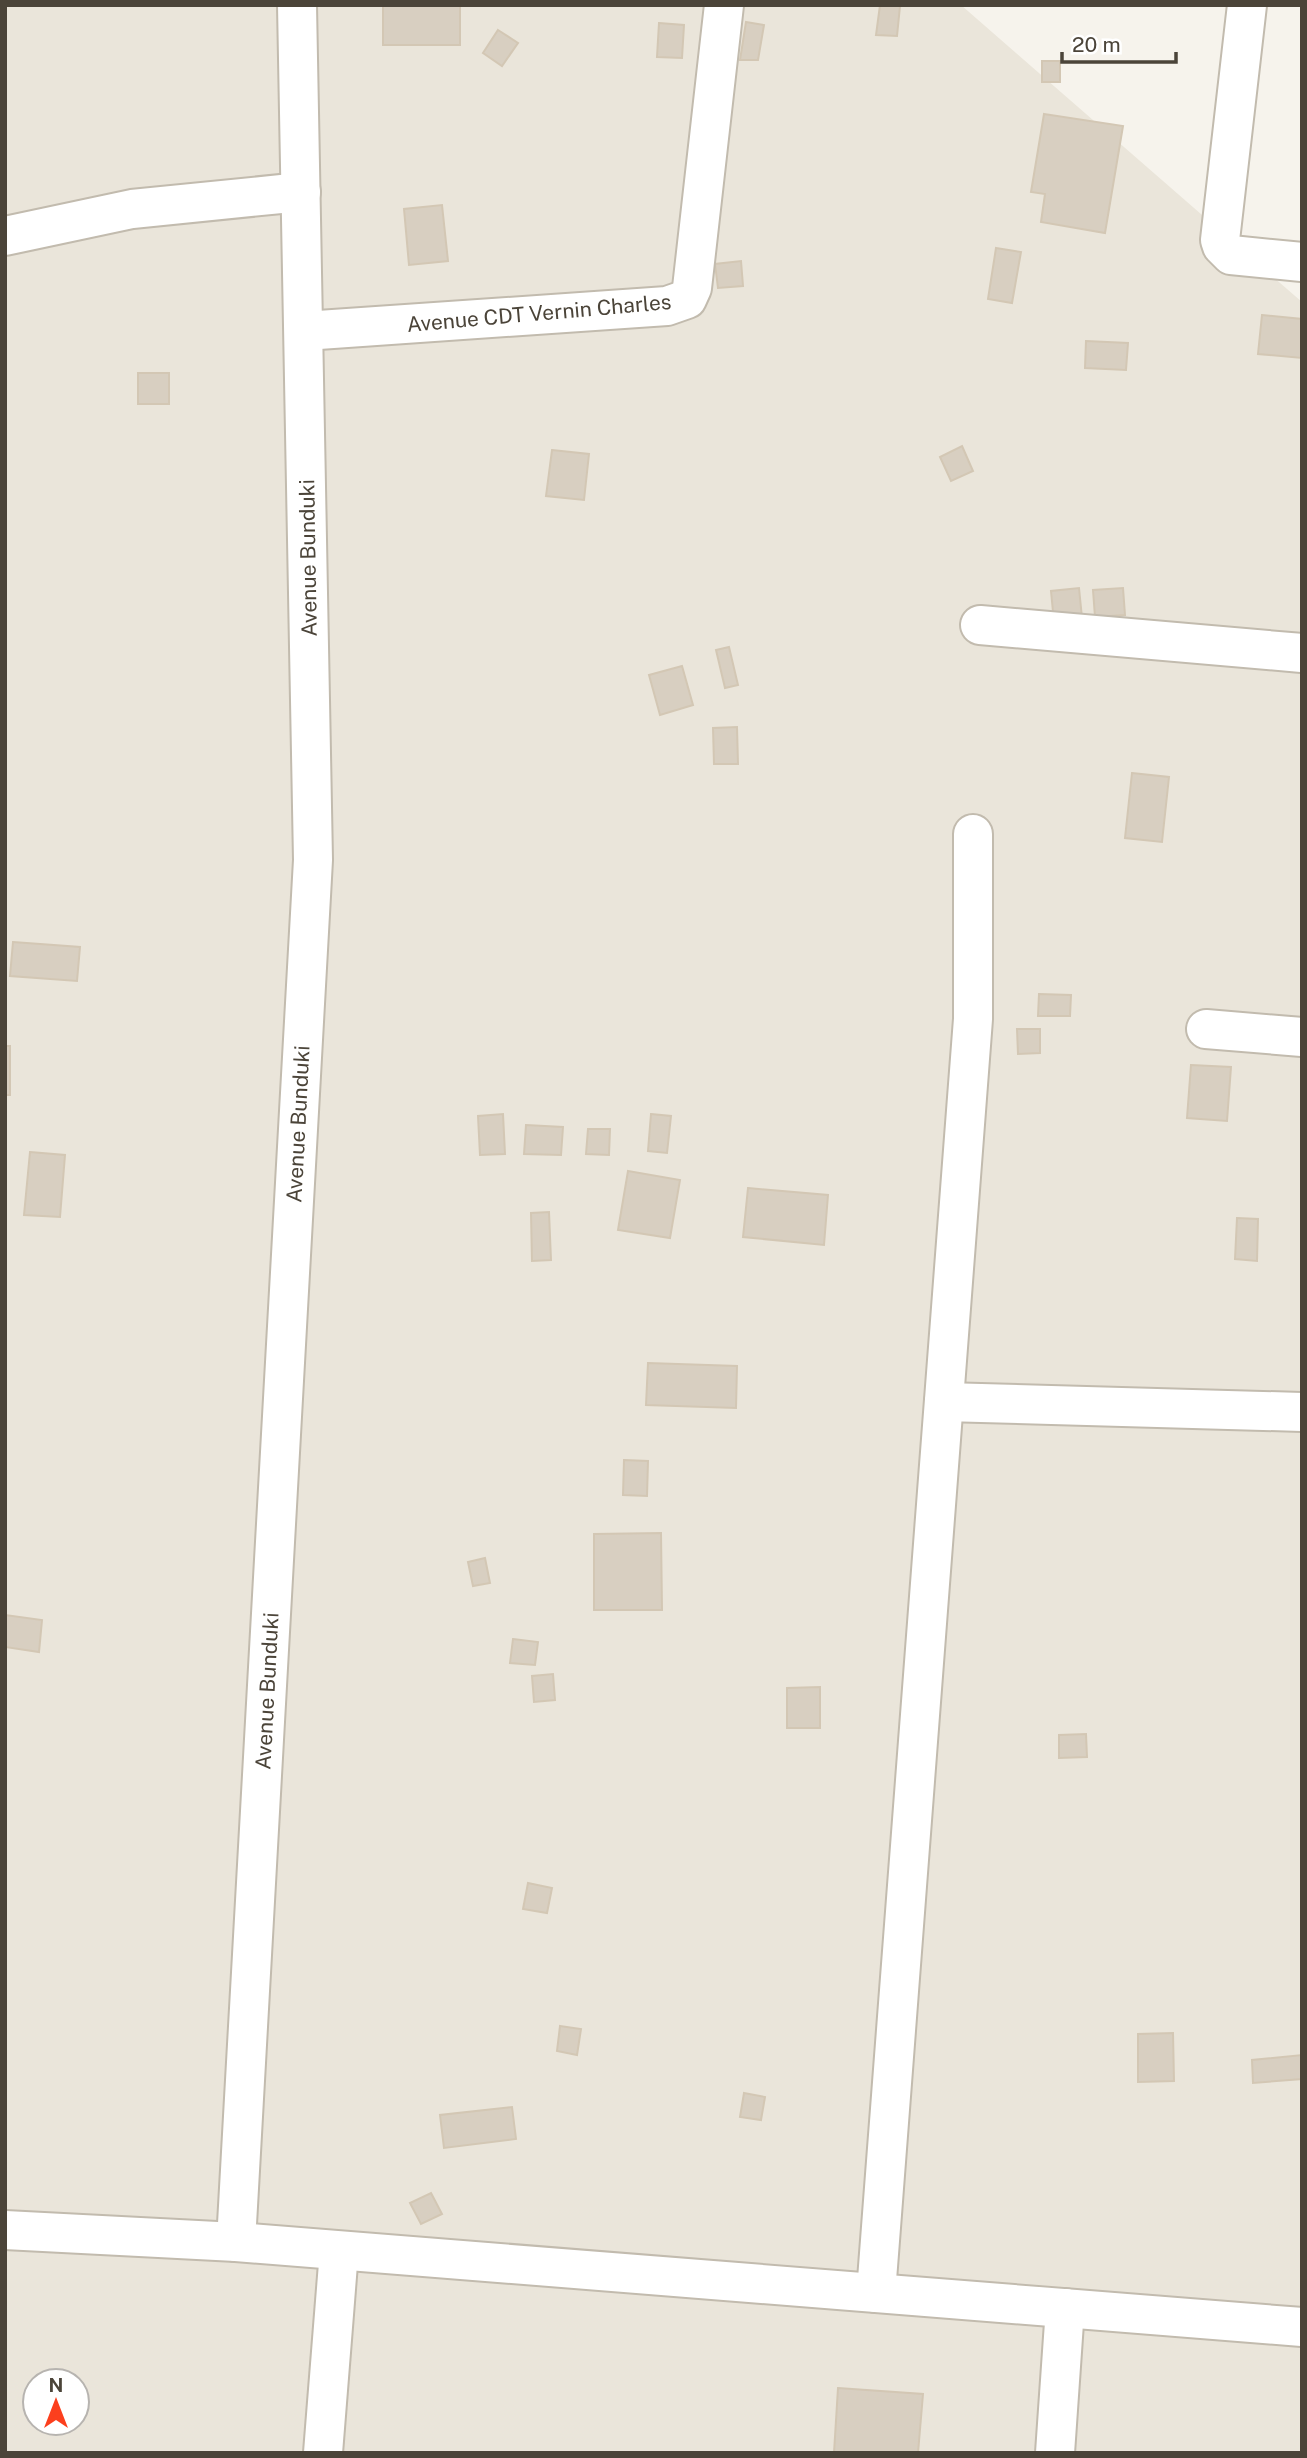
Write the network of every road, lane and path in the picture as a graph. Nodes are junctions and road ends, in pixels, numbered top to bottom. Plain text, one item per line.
1 (297, 5) edge
2 (723, 5) edge
3 (1247, 5) edge
4 (301, 192) junction
5 (5, 236) edge
6 (1302, 262) edge
7 (304, 331) junction
8 (980, 625) dead end
9 (1302, 653) edge
10 (974, 834) dead end
11 (1206, 1030) dead end
12 (1302, 1037) edge
13 (944, 1402) junction
14 (1302, 1412) edge
15 (5, 2230) edge
16 (236, 2242) junction
17 (338, 2251) junction
18 (876, 2293) junction
19 (1065, 2308) junction
20 (1302, 2327) edge
21 (323, 2453) edge
22 (1055, 2453) edge

1 - 4 street, Avenue Bunduki
2 - 7 street, Avenue CDT Vernin Charles
3 - 6 street
4 - 5 street
4 - 7 street, Avenue Bunduki
7 - 16 street, Avenue Bunduki
8 - 9 street
10 - 13 street
11 - 12 street
13 - 14 street
13 - 18 street
15 - 16 street
16 - 17 street
17 - 18 street
17 - 21 street
18 - 19 street
19 - 20 street
19 - 22 street

